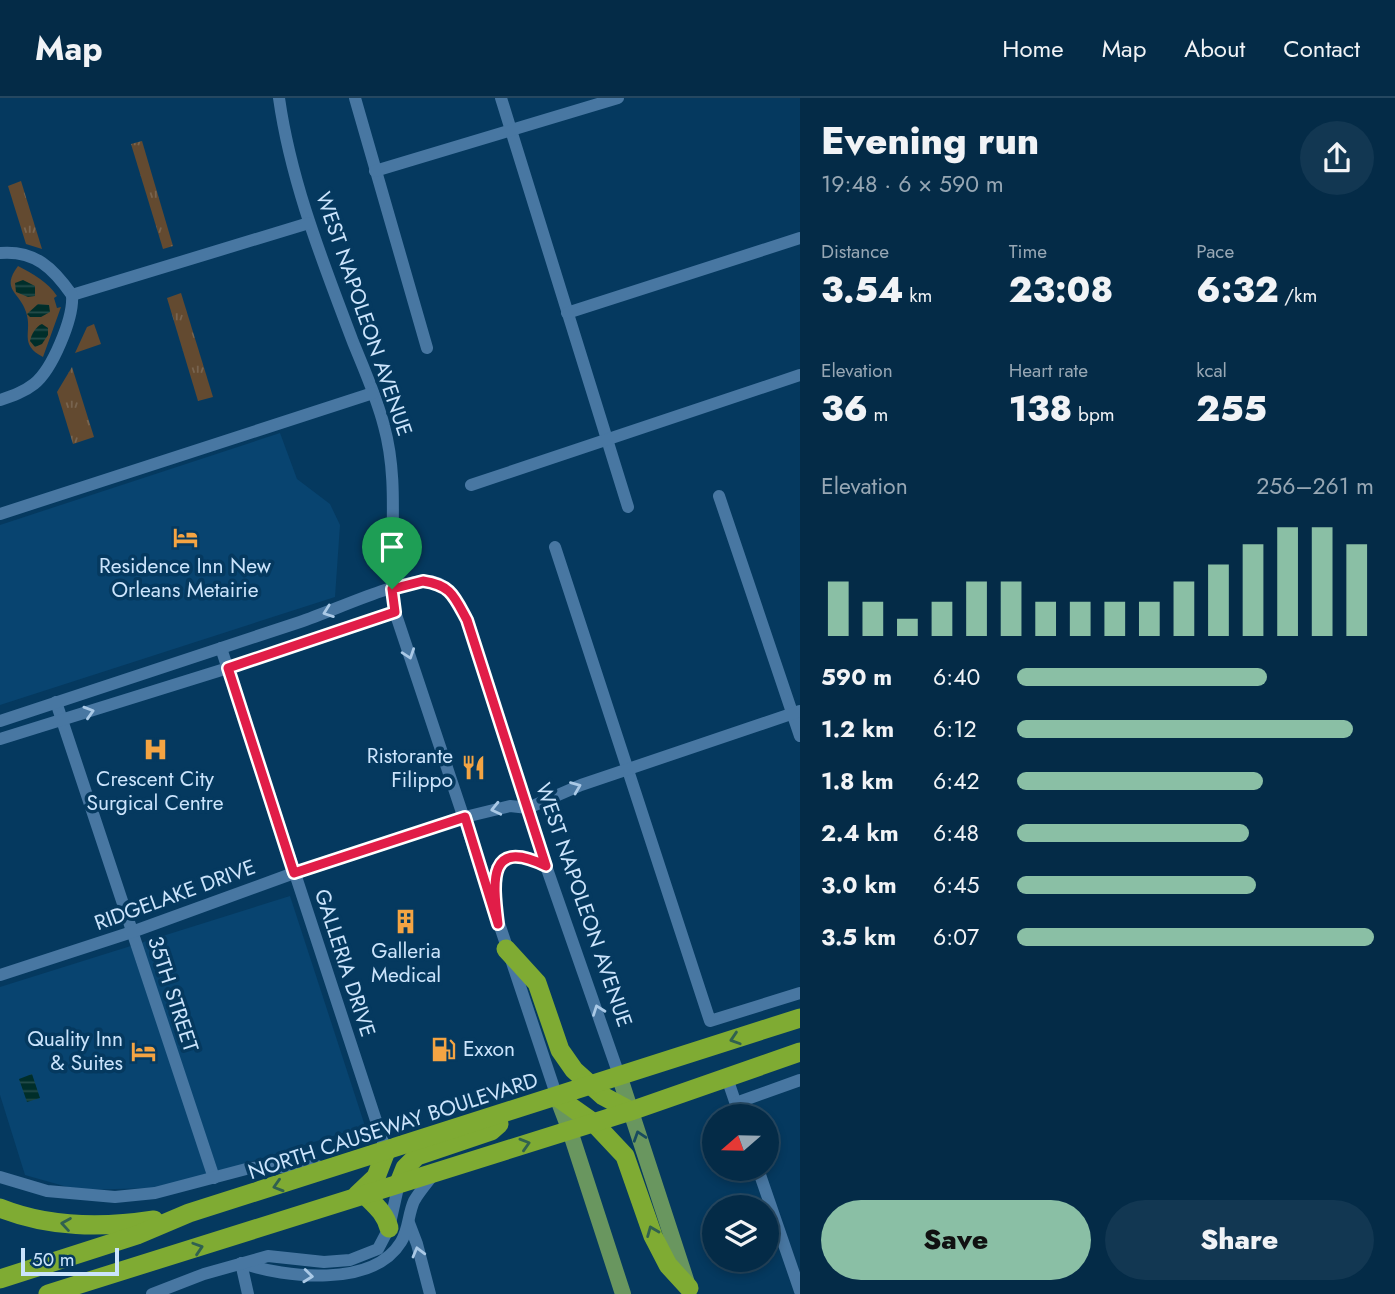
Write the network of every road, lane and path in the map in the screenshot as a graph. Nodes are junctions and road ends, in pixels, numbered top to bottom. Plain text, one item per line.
1 (279, 98) edge
2 (355, 98) edge
3 (501, 98) edge
4 (618, 98) edge
5 (513, 130) junction
6 (376, 171) junction
7 (309, 223) junction
8 (800, 238) edge
9 (0, 253) edge
10 (72, 295) junction
11 (567, 313) junction
12 (427, 348) dead end
13 (800, 375) edge
14 (373, 393) junction
15 (0, 400) edge
16 (606, 441) junction
17 (471, 485) dead end
18 (719, 496) dead end
19 (628, 507) dead end
20 (0, 514) edge
21 (555, 547) dead end
22 (392, 589) junction
23 (395, 612) junction
24 (221, 648) junction
25 (228, 668) junction
26 (56, 702) junction
27 (796, 712) edge
28 (62, 720) junction
29 (0, 721) edge
30 (800, 736) edge
31 (0, 739) edge
32 (626, 770) junction
33 (528, 808) junction
34 (465, 817) junction
35 (546, 866) junction
36 (294, 873) junction
37 (498, 924) junction
38 (132, 932) junction
39 (506, 949) junction
40 (0, 975) edge
41 (800, 993) edge
42 (800, 1018) edge
43 (800, 1052) edge
44 (619, 1075) junction
45 (727, 1078) junction
46 (800, 1080) edge
47 (590, 1086) junction
48 (557, 1097) junction
49 (736, 1103) joint
50 (516, 1110) junction
51 (631, 1111) junction
52 (593, 1123) junction
53 (570, 1130) junction
54 (386, 1151) junction
55 (343, 1165) junction
56 (435, 1171) junction
57 (0, 1177) edge
58 (214, 1178) junction
59 (762, 1181) edge
60 (399, 1183) junction
61 (358, 1198) junction
62 (0, 1208) edge
63 (189, 1213) junction
64 (409, 1223) junction
65 (388, 1228) junction
66 (604, 1234) junction
67 (241, 1263) junction
68 (111, 1275) junction
69 (0, 1279) edge
70 (690, 1291) edge
71 (800, 1291) edge
72 (48, 1294) edge
73 (71, 1294) edge
74 (152, 1294) edge
75 (248, 1294) edge
76 (430, 1294) edge
77 (622, 1294) edge
78 (632, 1294) edge

1 - 7 street, WEST NAPOLEON AVENUE
2 - 6 street
3 - 5 street
4 - 5 street
5 - 6 street
5 - 11 street
6 - 12 street
7 - 10 street
7 - 14 street, WEST NAPOLEON AVENUE
8 - 11 street
9 - 10 street
10 - 15 street
11 - 16 street
13 - 16 street
14 - 20 street
14 - 22 street, WEST NAPOLEON AVENUE
16 - 17 street
16 - 19 street
18 - 27 street
21 - 32 street
22 - 23 street, WEST NAPOLEON AVENUE
22 -> 24 street
22 - 33 street, WEST NAPOLEON AVENUE
23 - 25 street
23 -> 34 street, WEST NAPOLEON AVENUE
24 - 25 street, GALLERIA DRIVE
24 - 26 street
28 -> 25 street
25 - 36 street, GALLERIA DRIVE
26 - 28 street, 35TH STREET
26 - 29 street
27 - 30 street
27 - 32 street, RIDGELAKE DRIVE
28 - 31 street
28 - 38 street, 35TH STREET
33 -> 32 street, RIDGELAKE DRIVE
32 - 41 street
33 -> 34 street, RIDGELAKE DRIVE
33 - 35 street, WEST NAPOLEON AVENUE
34 - 36 street, RIDGELAKE DRIVE
34 - 37 street, WEST NAPOLEON AVENUE
35 - 37 street
44 -> 35 street, WEST NAPOLEON AVENUE
36 - 38 street, RIDGELAKE DRIVE
36 - 54 street, GALLERIA DRIVE
37 - 39 street, WEST NAPOLEON AVENUE
38 - 40 street, RIDGELAKE DRIVE
38 - 58 street, 35TH STREET
39 - 47 highway
39 - 48 street, WEST NAPOLEON AVENUE
42 -> 44 highway, NORTH CAUSEWAY BOULEVARD
43 - 45 highway
44 - 47 highway, NORTH CAUSEWAY BOULEVARD
44 - 51 main road, WEST NAPOLEON AVENUE
45 - 49 street
45 - 51 highway
46 - 49 street
47 - 48 highway, NORTH CAUSEWAY BOULEVARD
47 - 51 highway
48 - 50 highway, NORTH CAUSEWAY BOULEVARD
48 - 52 highway
48 - 53 main road, WEST NAPOLEON AVENUE
50 - 54 highway, NORTH CAUSEWAY BOULEVARD
50 - 60 highway
51 - 52 highway
70 -> 51 main road, WEST NAPOLEON AVENUE
52 - 53 highway
70 -> 52 highway
56 -> 53 highway
53 - 66 main road, WEST NAPOLEON AVENUE
54 - 55 highway, NORTH CAUSEWAY BOULEVARD
54 - 61 highway
55 - 58 street
55 -> 63 highway, NORTH CAUSEWAY BOULEVARD
56 - 60 highway
56 - 64 street
57 - 58 street
59 - 71 street
60 - 61 highway
60 - 65 street
61 - 65 highway
68 -> 61 highway
63 -> 62 highway
63 - 69 highway, NORTH CAUSEWAY BOULEVARD
67 -> 64 street
76 -> 64 street
65 - 67 street
66 - 77 main road, WEST NAPOLEON AVENUE
66 - 78 main road
67 - 74 street
67 - 75 street
68 - 72 highway
68 - 73 highway

